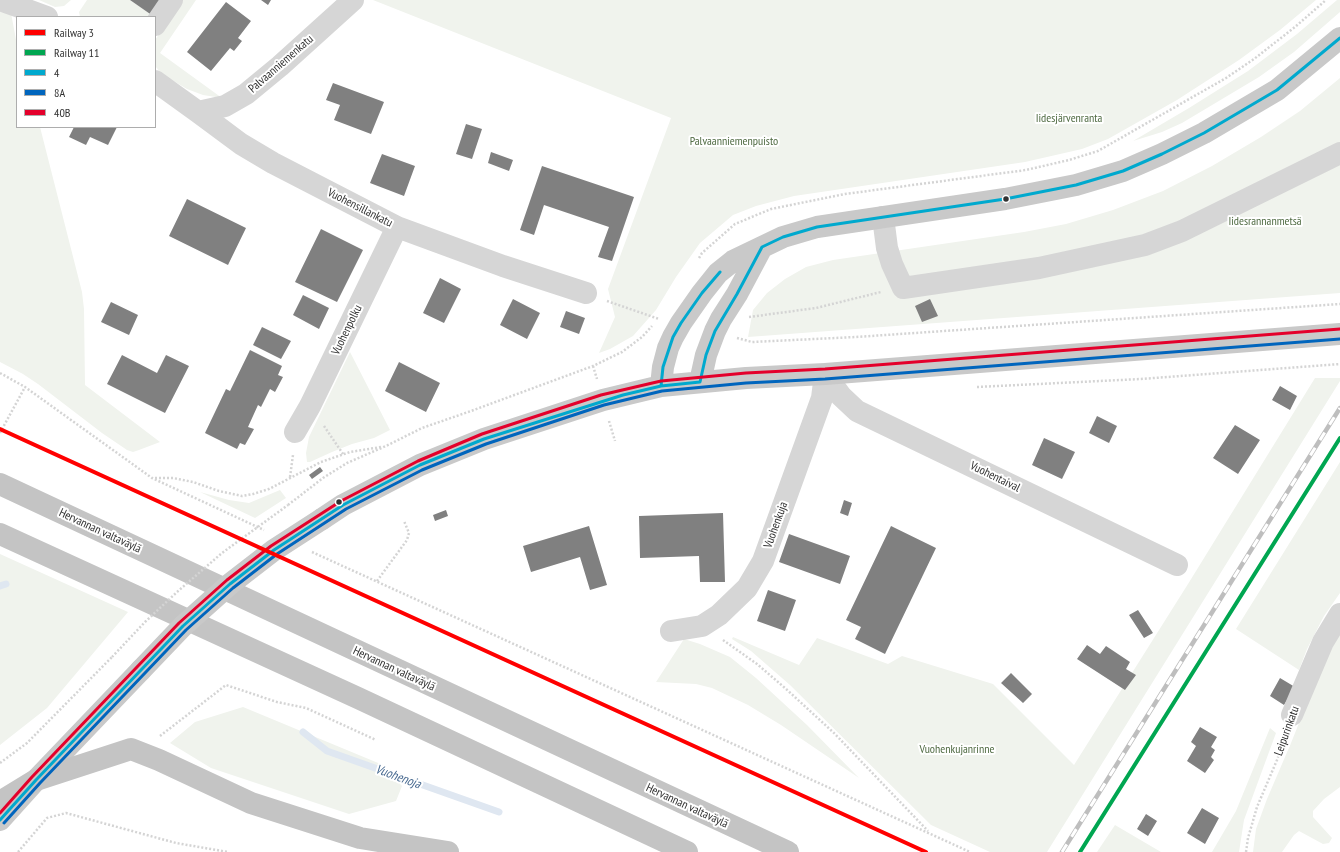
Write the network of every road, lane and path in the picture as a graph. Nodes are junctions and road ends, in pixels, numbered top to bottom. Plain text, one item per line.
1 (0, 0) edge
2 (172, 0) edge
3 (353, 0) edge
4 (1326, 0) edge
5 (44, 16) edge
6 (156, 24) edge
7 (1340, 38) edge
8 (156, 82) edge
9 (198, 112) junction
10 (1340, 154) edge
11 (883, 217) junction
12 (397, 227) junction
13 (762, 247) junction
14 (698, 260) dead end
15 (904, 288) junction
16 (586, 293) joint
17 (1340, 304) edge
18 (671, 318) junction
19 (748, 318) dead end
20 (658, 319) junction
21 (653, 325) dead end
22 (715, 331) junction
23 (1340, 334) edge
24 (1340, 364) edge
25 (0, 373) edge
26 (825, 374) junction
27 (700, 382) junction
28 (661, 386) junction
29 (25, 387) junction
30 (975, 387) dead end
31 (310, 406) junction
32 (295, 432) dead end
33 (0, 433) edge
34 (386, 446) junction
35 (343, 454) junction
36 (152, 478) junction
37 (0, 484) edge
38 (404, 522) dead end
39 (270, 532) dead end
40 (0, 534) edge
41 (306, 549) dead end
42 (1177, 565) dead end
43 (377, 581) junction
44 (1340, 614) edge
45 (702, 626) junction
46 (672, 632) dead end
47 (1292, 715) joint
48 (158, 737) dead end
49 (376, 740) dead end
50 (0, 763) edge
51 (36, 780) junction
52 (0, 802) edge
53 (0, 820) edge
54 (929, 833) junction
55 (18, 852) edge
56 (228, 852) edge
57 (448, 852) edge
58 (687, 852) edge
59 (788, 852) edge
60 (970, 852) edge
61 (1246, 852) edge

1 - 5 street
2 - 6 street
3 - 9 street, Palvaanniemenkatu
4 - 14 path
7 - 11 main road
8 - 9 street, Vuohensillankatu
9 - 12 street, Vuohensillankatu
10 - 15 street
11 - 13 main road
11 - 15 street
12 - 16 street, Vuohensillankatu
12 - 31 street, Vuohenpolku
13 - 18 main road
13 - 22 main road
15 - 19 path
16 - 20 path
17 - 22 path
18 - 20 path
18 - 20 path
18 - 28 main road
21 - 34 path
22 - 27 main road
23 - 26 main road
24 - 30 path
25 - 29 path
26 - 27 main road
26 - 42 street, Vuohentaival
26 - 45 street, Vuohenkuja
27 - 28 main road
28 - 51 main road, bridge
29 - 33 path
29 - 36 path
31 - 32 street, Vuohenpolku
31 - 35 path
34 - 35 path
34 - 50 path, bridge
35 - 36 path
36 - 39 path
37 - 59 highway, Hervannan valtaväylä
38 - 43 path
40 - 58 highway
41 - 43 path
43 - 54 path
44 - 47 street, Leipurinkatu
45 - 46 street, Vuohenkuja
45 - 54 path
47 - 61 path, Leipurinkatu
48 - 49 path
51 - 52 highway
51 - 53 main road
51 - 57 highway
54 - 60 path
55 - 56 path

